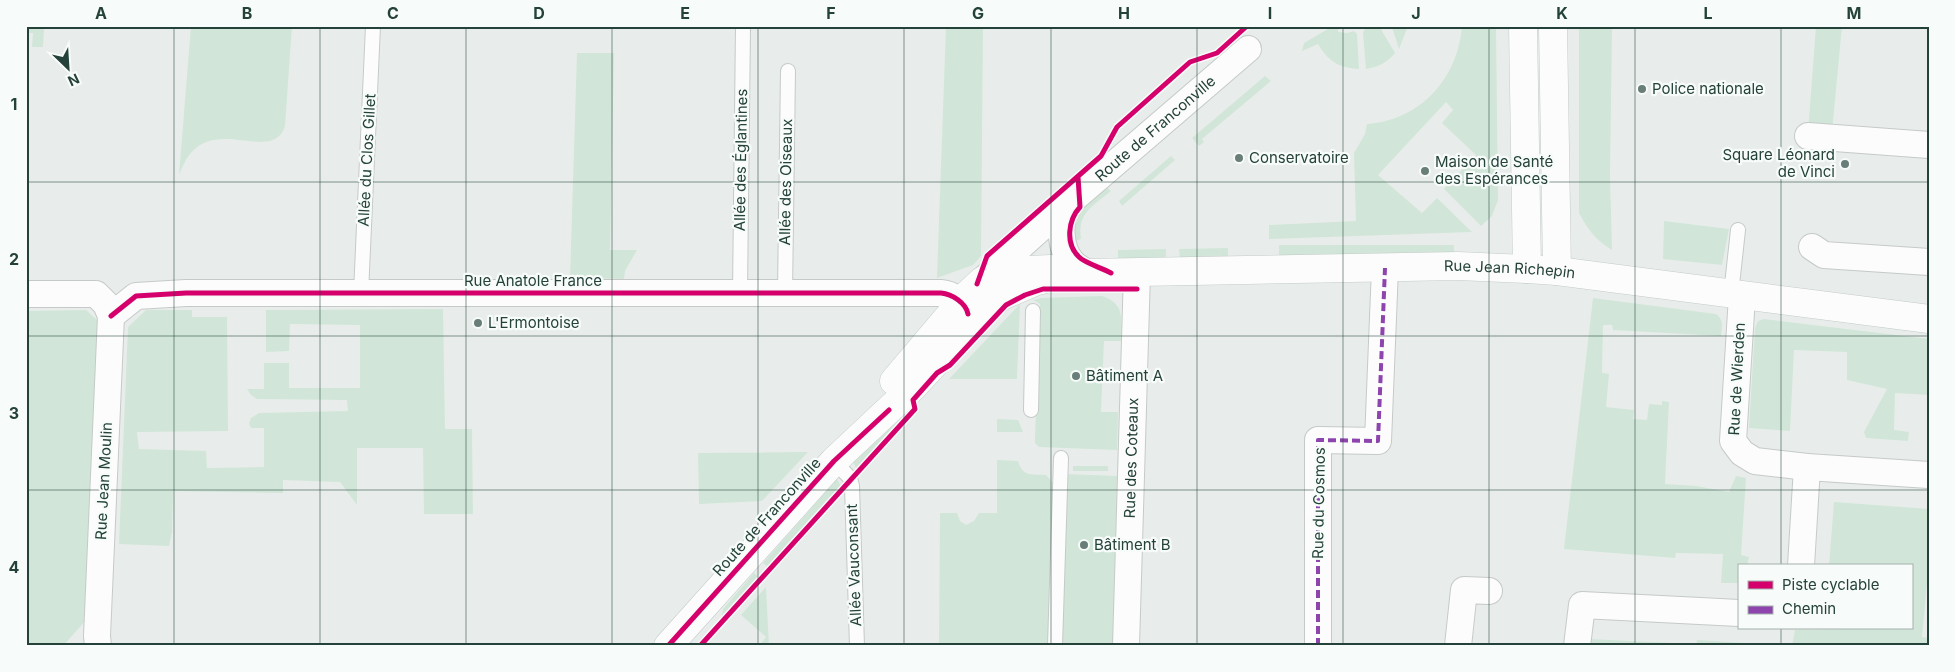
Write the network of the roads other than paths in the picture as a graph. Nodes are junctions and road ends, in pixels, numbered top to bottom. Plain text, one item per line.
1 (373, 26) edge
2 (742, 26) edge
3 (1523, 26) edge
4 (1553, 26) edge
5 (1248, 49) dead end
6 (788, 71) dead end
7 (1808, 136) dead end
8 (1929, 145) edge
9 (1062, 208) junction
10 (1738, 230) dead end
11 (1812, 247) dead end
12 (1929, 262) edge
13 (1386, 268) junction
14 (1527, 269) junction
15 (1557, 271) junction
16 (1137, 272) junction
17 (1087, 273) junction
18 (1010, 278) junction
19 (361, 293) junction
20 (740, 293) junction
21 (785, 293) junction
22 (26, 294) edge
23 (1737, 295) junction
24 (965, 315) junction
25 (111, 316) junction
26 (1929, 319) edge
27 (1031, 410) dead end
28 (1061, 458) dead end
29 (834, 461) junction
30 (1807, 467) junction
31 (1929, 475) edge
32 (1801, 564) edge
33 (1489, 591) dead end
34 (1738, 613) edge
35 (98, 646) edge
36 (668, 646) edge
37 (857, 646) edge
38 (1055, 646) edge
39 (1126, 646) edge
40 (1318, 646) edge
41 (1458, 646) edge
42 (1577, 646) edge

1 - 19 lane, Allée du Clos Gillet
2 - 20 lane, Allée des Églantines
3 - 14 main road
4 - 15 main road
5 - 9 street, Route de Franconville
6 - 21 lane, Allée des Oiseaux
7 - 8 street
9 - 17 street
9 - 18 street, Route de Franconville
10 - 23 lane
11 - 12 street
13 - 14 main road, Rue Jean Richepin
13 - 16 main road, Rue Jean Richepin
13 - 40 street, Rue du Cosmos
14 - 15 main road, Rue Jean Richepin
15 - 23 main road, Rue Jean Richepin
16 - 17 main road, Rue Jean Richepin
16 - 39 street, Rue des Coteaux
17 - 18 main road, Rue Jean Richepin
18 - 24 main road, Route de Franconville
18 - 27 lane
19 - 20 street, Rue Anatole France
19 - 25 street, Rue Anatole France
20 - 21 street, Rue Anatole France
21 - 24 street, Rue Anatole France
22 - 25 street
23 - 26 main road, Rue Jean Richepin
23 - 30 street, Rue de Wierden
24 - 29 main road, Route de Franconville
25 - 35 street, Rue Jean Moulin
28 - 38 lane
29 - 36 main road, Route de Franconville
29 - 37 lane, Allée Vauconsant
30 - 31 street, Rue de Wierden
30 - 32 street
33 - 41 street
34 - 42 street

